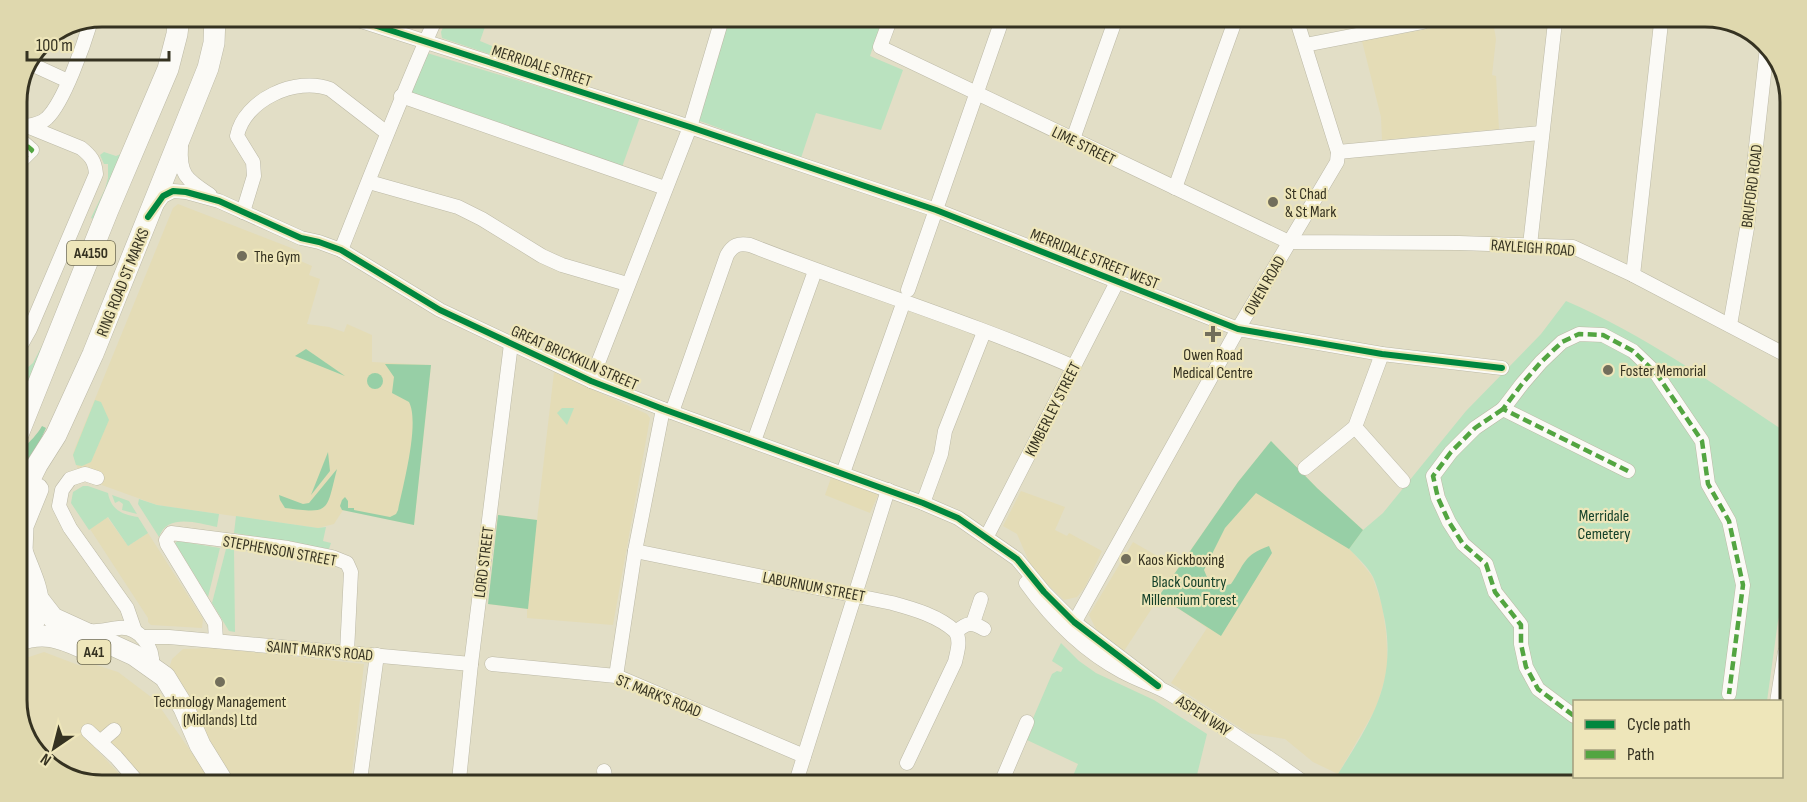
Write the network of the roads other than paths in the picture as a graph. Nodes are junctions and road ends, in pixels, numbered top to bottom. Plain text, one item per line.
1 (178, 27) edge
2 (215, 27) edge
3 (383, 27) edge
4 (431, 27) edge
5 (720, 27) edge
6 (887, 27) edge
7 (1000, 27) edge
8 (1113, 27) edge
9 (1233, 27) edge
10 (1299, 27) edge
11 (1397, 27) edge
12 (1554, 27) edge
13 (1661, 27) edge
14 (88, 28) edge
15 (424, 41) junction
16 (1305, 45) junction
17 (1766, 58) edge
18 (36, 67) edge
19 (68, 81) junction
20 (976, 93) junction
21 (401, 96) junction
22 (27, 127) edge
23 (690, 127) junction
24 (27, 131) edge
25 (387, 133) junction
26 (1541, 133) junction
27 (181, 138) junction
28 (1073, 139) junction
29 (27, 141) edge
30 (1338, 152) junction
31 (27, 155) edge
32 (369, 182) junction
33 (665, 188) junction
34 (1175, 188) junction
35 (219, 201) junction
36 (936, 210) junction
37 (243, 212) junction
38 (148, 217) junction
39 (1289, 242) junction
40 (1530, 245) junction
41 (341, 250) junction
42 (815, 271) junction
43 (1633, 275) junction
44 (1117, 282) junction
45 (627, 284) junction
46 (906, 295) junction
47 (1730, 325) junction
48 (1238, 329) junction
49 (984, 332) junction
50 (27, 334) edge
51 (511, 344) junction
52 (1780, 352) edge
53 (1382, 354) junction
54 (1074, 367) junction
55 (1502, 368) dead end
56 (591, 381) junction
57 (1503, 410) junction
58 (667, 411) junction
59 (27, 412) edge
60 (1355, 428) junction
61 (56, 435) junction
62 (754, 441) junction
63 (1305, 468) dead end
64 (1628, 471) dead end
65 (843, 473) junction
66 (98, 478) dead end
67 (1403, 481) dead end
68 (27, 484) edge
69 (888, 490) junction
70 (923, 503) junction
71 (27, 517) edge
72 (987, 536) junction
73 (635, 550) junction
74 (27, 569) edge
75 (855, 594) junction
76 (981, 599) dead end
77 (39, 600) junction
78 (122, 602) junction
79 (1071, 627) junction
80 (119, 628) junction
81 (76, 629) junction
82 (956, 632) junction
83 (27, 633) edge
84 (27, 638) edge
85 (216, 641) junction
86 (146, 647) junction
87 (347, 652) junction
88 (377, 655) junction
89 (471, 664) junction
90 (492, 664) dead end
91 (615, 676) junction
92 (1780, 683) edge
93 (1729, 694) dead end
94 (1777, 700) edge
95 (1573, 715) edge
96 (1027, 722) dead end
97 (114, 730) dead end
98 (88, 731) dead end
99 (100, 742) junction
100 (200, 745) junction
101 (804, 756) junction
102 (907, 763) dead end
103 (132, 775) edge
104 (218, 775) edge
105 (361, 775) edge
106 (460, 775) edge
107 (798, 775) edge
108 (1007, 775) edge
109 (1293, 775) edge

1 - 59 highway, A4150
2 - 27 highway, RING ROAD ST MARKS / A4150
3 - 15 street, MERRIDALE STREET
4 - 15 street
5 - 23 street
6 - 20 street, LIME STREET
7 - 20 street
8 - 28 street
9 - 34 street
10 - 16 street
11 - 16 street
12 - 26 street
13 - 43 street
14 - 19 street
15 - 21 street
15 - 23 street, MERRIDALE STREET
16 - 30 street
17 - 47 street, BRUFORD ROAD
18 - 19 street
19 - 22 street
20 - 28 street, LIME STREET
20 - 36 street
21 - 25 street
21 - 33 street
23 - 33 street
23 - 36 street, MERRIDALE STREET WEST
24 - 50 street
25 - 32 street
25 - 37 street
26 - 30 street
26 - 40 street
27 - 35 street
27 - 38 highway, RING ROAD ST MARKS / A4150
28 - 34 street, LIME STREET
29 - 31 street
30 - 39 street, OWEN ROAD
32 - 41 street
32 - 45 street
33 - 45 street
34 - 39 street, LIME STREET
35 - 37 street, GREAT BRICKKILN STREET
35 - 38 street, GREAT BRICKKILN STREET
36 - 44 street, MERRIDALE STREET WEST
36 - 46 street
37 - 41 street, GREAT BRICKKILN STREET
38 - 61 highway, RING ROAD ST MARKS / A4150
39 - 40 street, RAYLEIGH ROAD
39 - 48 street, OWEN ROAD
40 - 43 street, RAYLEIGH ROAD
41 - 51 street, GREAT BRICKKILN STREET
42 - 46 street
42 - 58 street
42 - 62 street
43 - 47 street, RAYLEIGH ROAD
44 - 48 street, MERRIDALE STREET WEST
44 - 54 street, KIMBERLEY STREET
45 - 56 street
46 - 49 street
46 - 65 street
47 - 52 street, RAYLEIGH ROAD
48 - 53 street, MERRIDALE STREET WEST
48 - 79 street, OWEN ROAD
49 - 54 street
49 - 70 street
51 - 56 street, GREAT BRICKKILN STREET
51 - 89 street, LORD STREET
53 - 55 street, MERRIDALE STREET WEST
53 - 60 street
54 - 72 street, KIMBERLEY STREET
56 - 58 street, GREAT BRICKKILN STREET
57 - 64 street
57 - 93 street
57 - 95 street
58 - 62 street, GREAT BRICKKILN STREET
58 - 73 street
60 - 63 street
60 - 67 street
61 - 68 highway, RING ROAD ST MARKS / A4150
61 - 71 highway
62 - 65 street, GREAT BRICKKILN STREET
65 - 69 street, GREAT BRICKKILN STREET
66 - 78 street
69 - 70 street, GREAT BRICKKILN STREET
69 - 75 street
70 - 72 street, GREAT BRICKKILN STREET
72 - 79 street, GREAT BRICKKILN STREET
73 - 75 street, LABURNUM STREET
73 - 91 street
74 - 77 highway
75 - 82 street, LABURNUM STREET
75 - 101 street
76 - 82 street
77 - 81 highway, A41
77 - 83 highway
78 - 80 street
78 - 86 street
79 - 109 street, ASPEN WAY
80 - 81 street
80 - 86 street
81 - 86 highway, A41
82 - 102 street
84 - 100 highway, A41
85 - 86 street, SAINT MARK'S ROAD
85 - 87 street, SAINT MARK'S ROAD
85 - 87 street, STEPHENSON STREET
86 - 100 highway, A41
87 - 88 street, SAINT MARK'S ROAD
88 - 89 street, SAINT MARK'S ROAD
88 - 105 street
89 - 106 street, LORD STREET
90 - 91 street, ST. MARK'S ROAD
91 - 101 street, ST. MARK'S ROAD
92 - 94 street
96 - 108 street
97 - 99 street
98 - 99 street
99 - 103 street
100 - 104 highway, A41
101 - 107 street

